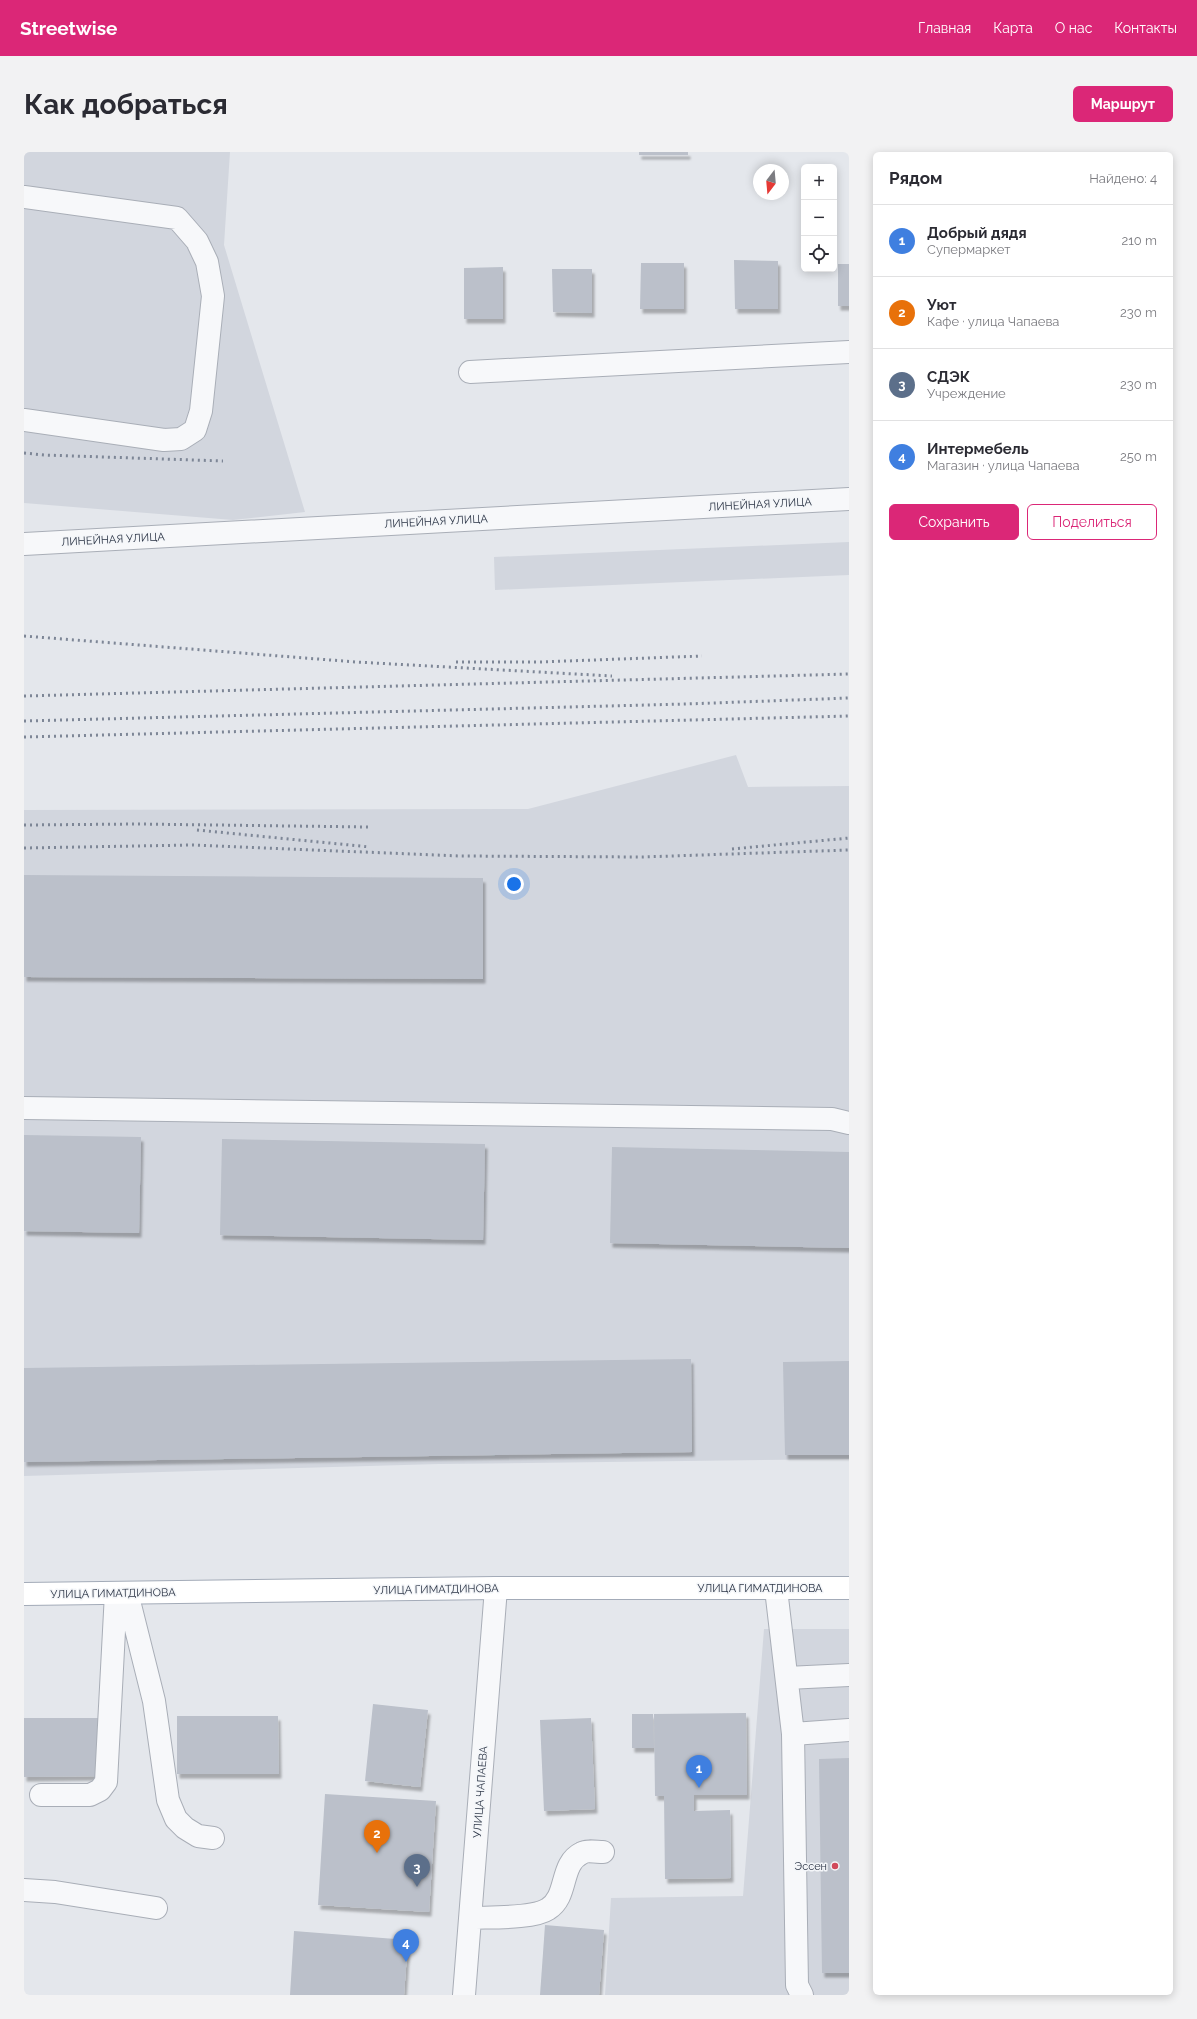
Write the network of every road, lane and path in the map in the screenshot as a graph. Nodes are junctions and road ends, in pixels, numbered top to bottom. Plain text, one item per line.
1 (24, 197) edge
2 (849, 352) edge
3 (470, 372) dead end
4 (24, 420) edge
5 (849, 499) edge
6 (24, 544) edge
7 (24, 1108) edge
8 (849, 1123) edge
9 (496, 1588) junction
10 (849, 1588) edge
11 (776, 1589) junction
12 (122, 1593) junction
13 (24, 1594) edge
14 (849, 1674) edge
15 (787, 1678) junction
16 (849, 1730) edge
17 (793, 1734) junction
18 (41, 1795) dead end
19 (213, 1838) dead end
20 (603, 1852) dead end
21 (24, 1890) edge
22 (156, 1908) dead end
23 (470, 1918) junction
24 (464, 1995) edge
25 (802, 1995) edge

1 - 4 street
2 - 3 street
5 - 6 street, ЛИНЕЙНАЯ УЛИЦА
7 - 8 street
9 - 11 main road, УЛИЦА ГИМАТДИНОВА
9 - 12 main road, УЛИЦА ГИМАТДИНОВА
9 - 23 street, УЛИЦА ЧАПАЕВА
10 - 11 main road, УЛИЦА ГИМАТДИНОВА
11 - 15 street
12 - 13 main road, УЛИЦА ГИМАТДИНОВА
12 - 18 street
12 - 19 street
14 - 15 street
15 - 17 street
16 - 17 street
17 - 25 street
20 - 23 street
21 - 22 street
23 - 24 street, УЛИЦА ЧАПАЕВА

